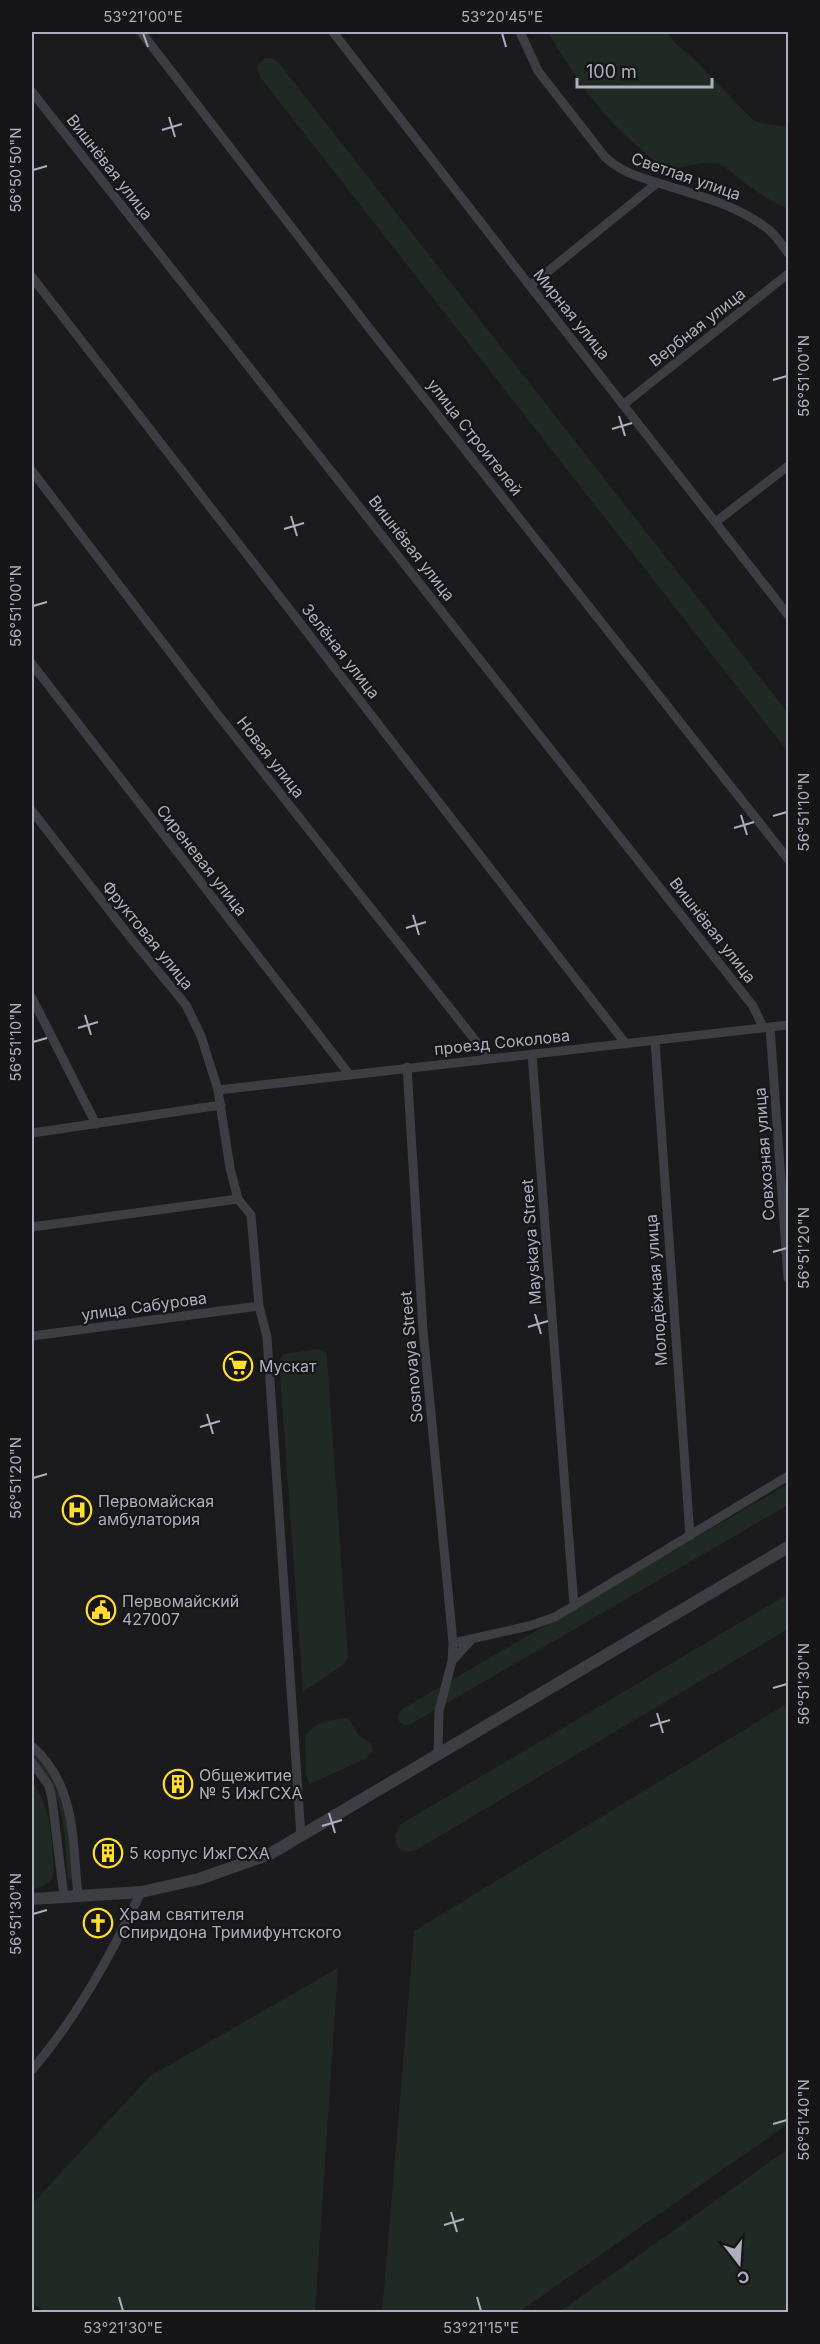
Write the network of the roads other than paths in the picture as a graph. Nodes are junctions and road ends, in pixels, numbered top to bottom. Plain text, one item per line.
1 (141, 32) edge
2 (333, 32) edge
3 (520, 32) edge
4 (32, 92) edge
5 (657, 183) junction
6 (789, 253) edge
7 (789, 274) edge
8 (32, 277) edge
9 (530, 286) junction
10 (624, 404) junction
11 (789, 466) edge
12 (32, 471) edge
13 (717, 521) junction
14 (789, 615) edge
15 (32, 664) edge
16 (32, 811) edge
17 (789, 859) edge
18 (32, 998) edge
19 (789, 1025) edge
20 (767, 1027) junction
21 (655, 1041) junction
22 (626, 1044) junction
23 (532, 1054) junction
24 (490, 1059) junction
25 (406, 1067) junction
26 (349, 1074) junction
27 (218, 1090) junction
28 (221, 1105) junction
29 (96, 1124) junction
30 (32, 1133) edge
31 (238, 1199) junction
32 (32, 1227) edge
33 (789, 1278) edge
34 (260, 1306) junction
35 (32, 1336) edge
36 (789, 1476) edge
37 (690, 1536) junction
38 (789, 1547) edge
39 (574, 1606) junction
40 (472, 1639) junction
41 (453, 1643) junction
42 (452, 1661) junction
43 (32, 1746) edge
44 (438, 1754) junction
45 (32, 1762) edge
46 (301, 1836) junction
47 (141, 1892) junction
48 (78, 1896) junction
49 (64, 1897) junction
50 (32, 1899) edge
51 (32, 2070) edge

1 - 17 street, улица Строителей
2 - 9 street, Мирная улица
3 - 5 street, Светлая улица
4 - 20 street, Вишнёвая улица
5 - 6 street, Светлая улица
5 - 9 street
7 - 10 street, Вербная улица
8 - 22 street, Зелёная улица
9 - 10 street, Мирная улица
10 - 13 street, Мирная улица
11 - 13 street
12 - 24 street, Новая улица
13 - 14 street, Мирная улица
15 - 26 street, Сиреневая улица
16 - 27 street, Фруктовая улица
18 - 29 street
19 - 20 street, проезд Соколова
20 - 21 street, проезд Соколова
20 - 33 street, Совхозная улица
21 - 22 street, проезд Соколова
21 - 37 street, Молодёжная улица
22 - 23 street, проезд Соколова
23 - 24 street, проезд Соколова
23 - 39 street, Mayskaya Street
24 - 25 street, проезд Соколова
25 - 26 street, проезд Соколова
25 - 41 street, Sosnovaya Street
26 - 27 street, проезд Соколова
27 - 28 street, Фруктовая улица
28 - 29 street
28 - 31 street, Фруктовая улица
29 - 30 street
31 - 32 street
31 - 34 street, Фруктовая улица
34 - 35 street, улица Сабурова
34 - 46 street, Фруктовая улица
36 - 37 street
37 - 39 street
38 - 44 street
39 - 40 street
40 - 41 street
40 - 42 street
41 - 42 street, Sosnovaya Street
42 - 44 street, Sosnovaya Street
43 - 48 street
44 - 46 street
45 - 49 street
46 - 47 street
47 - 48 street
47 - 51 street
48 - 49 street
49 - 50 street

